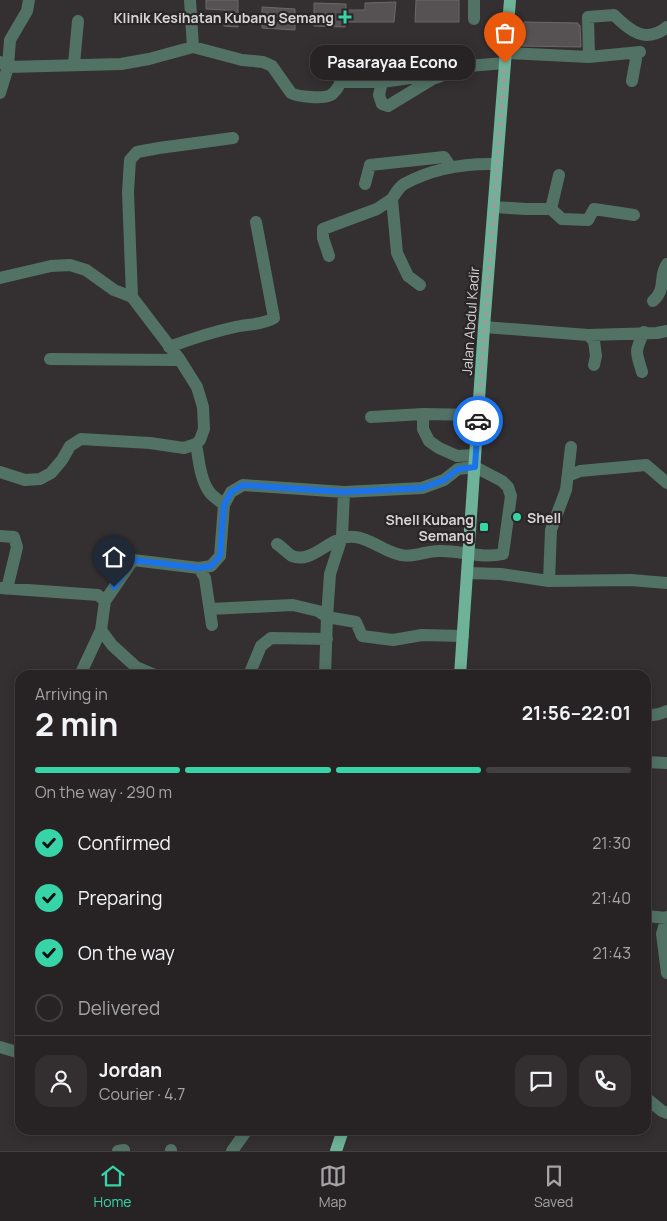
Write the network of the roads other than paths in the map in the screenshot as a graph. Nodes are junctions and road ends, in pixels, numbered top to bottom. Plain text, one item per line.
1 (30, 0) edge
2 (190, 0) edge
3 (474, 0) edge
4 (510, 0) edge
5 (474, 19) dead end
6 (78, 21) dead end
7 (667, 27) edge
8 (193, 47) junction
9 (589, 57) junction
10 (505, 58) junction
11 (74, 64) junction
12 (4, 65) edge
13 (332, 65) dead end
14 (435, 78) junction
15 (341, 82) junction
16 (382, 82) junction
17 (632, 82) dead end
18 (0, 92) edge
19 (233, 138) dead end
20 (497, 164) junction
21 (450, 166) junction
22 (559, 175) dead end
23 (365, 184) dead end
24 (392, 199) junction
25 (494, 207) junction
26 (551, 209) junction
27 (634, 215) dead end
28 (256, 222) dead end
29 (329, 256) dead end
30 (667, 264) edge
31 (0, 278) edge
32 (420, 284) dead end
33 (132, 297) junction
34 (653, 301) dead end
35 (484, 327) junction
36 (667, 331) edge
37 (644, 332) junction
38 (588, 335) junction
39 (169, 347) junction
40 (50, 359) dead end
41 (180, 360) junction
42 (594, 365) dead end
43 (642, 372) dead end
44 (423, 414) junction
45 (478, 415) junction
46 (371, 417) dead end
47 (196, 444) junction
48 (571, 447) dead end
49 (475, 461) junction
50 (0, 472) edge
51 (568, 476) junction
52 (667, 482) edge
53 (344, 492) junction
54 (224, 505) junction
55 (0, 536) edge
56 (342, 536) junction
57 (277, 544) dead end
58 (502, 554) junction
59 (469, 555) junction
60 (199, 568) junction
61 (467, 573) junction
62 (501, 574) junction
63 (549, 581) junction
64 (667, 583) edge
65 (4, 588) edge
66 (105, 601) junction
67 (210, 609) junction
68 (327, 617) junction
69 (212, 625) dead end
70 (101, 630) junction
71 (463, 636) junction
72 (327, 640) junction
73 (82, 670) edge
74 (141, 670) edge
75 (251, 670) edge
76 (325, 670) edge
77 (460, 670) edge
78 (667, 711) edge
79 (651, 715) edge
80 (651, 762) edge
81 (667, 763) edge
82 (651, 916) edge
83 (667, 918) edge
84 (667, 973) edge
85 (0, 1047) edge
86 (15, 1052) edge
87 (651, 1102) edge
88 (667, 1113) edge
89 (243, 1135) edge
90 (341, 1135) edge
91 (232, 1151) edge
92 (336, 1151) edge

1 - 12 street
2 - 8 street
3 - 5 street
4 - 10 main road, Jalan Abdul Kadir
6 - 11 street
7 - 9 street
8 - 11 street
8 - 15 street
9 - 10 street
9 - 17 street
10 - 14 street
10 - 20 main road, Jalan Abdul Kadir
11 - 12 street
12 - 18 street
13 - 15 street
14 - 16 street
14 - 16 street
15 - 16 street
19 - 33 street
20 - 21 street
20 - 25 main road, Jalan Abdul Kadir
21 - 23 street
21 - 24 street
22 - 26 street
24 - 29 street
24 - 32 street
25 - 26 street
25 - 35 main road, Jalan Abdul Kadir
26 - 27 street
28 - 39 street
30 - 34 street
31 - 33 street
33 - 39 street
35 - 38 street
35 - 45 main road, Jalan Abdul Kadir
36 - 37 street
37 - 38 street
37 - 43 street
38 - 42 street
39 - 41 street
40 - 41 street
41 - 47 street
44 - 45 street
44 - 46 street
44 - 49 street
45 - 49 main road, Jalan Abdul Kadir
47 - 50 street
47 - 54 street
48 - 51 street
49 - 53 street
49 - 58 street
49 - 59 main road, Jalan Abdul Kadir
51 - 52 street
51 - 63 street
53 - 54 street
53 - 56 street
54 - 60 street
55 - 65 street
56 - 57 street
56 - 59 street
56 - 68 street
58 - 59 street
58 - 62 street
59 - 61 main road, Jalan Abdul Kadir
60 - 66 street
60 - 67 street
61 - 62 street
61 - 71 main road, Jalan Abdul Kadir
62 - 63 street
63 - 64 street
65 - 66 street
66 - 70 street
67 - 68 street
67 - 69 street
68 - 71 street
68 - 72 street
70 - 73 street
70 - 74 street
71 - 77 main road, Jalan Abdul Kadir
72 - 75 street
72 - 76 street
78 - 79 street
80 - 81 street
82 - 83 street
83 - 84 street
85 - 86 street
87 - 88 street
89 - 91 street
90 - 92 main road

